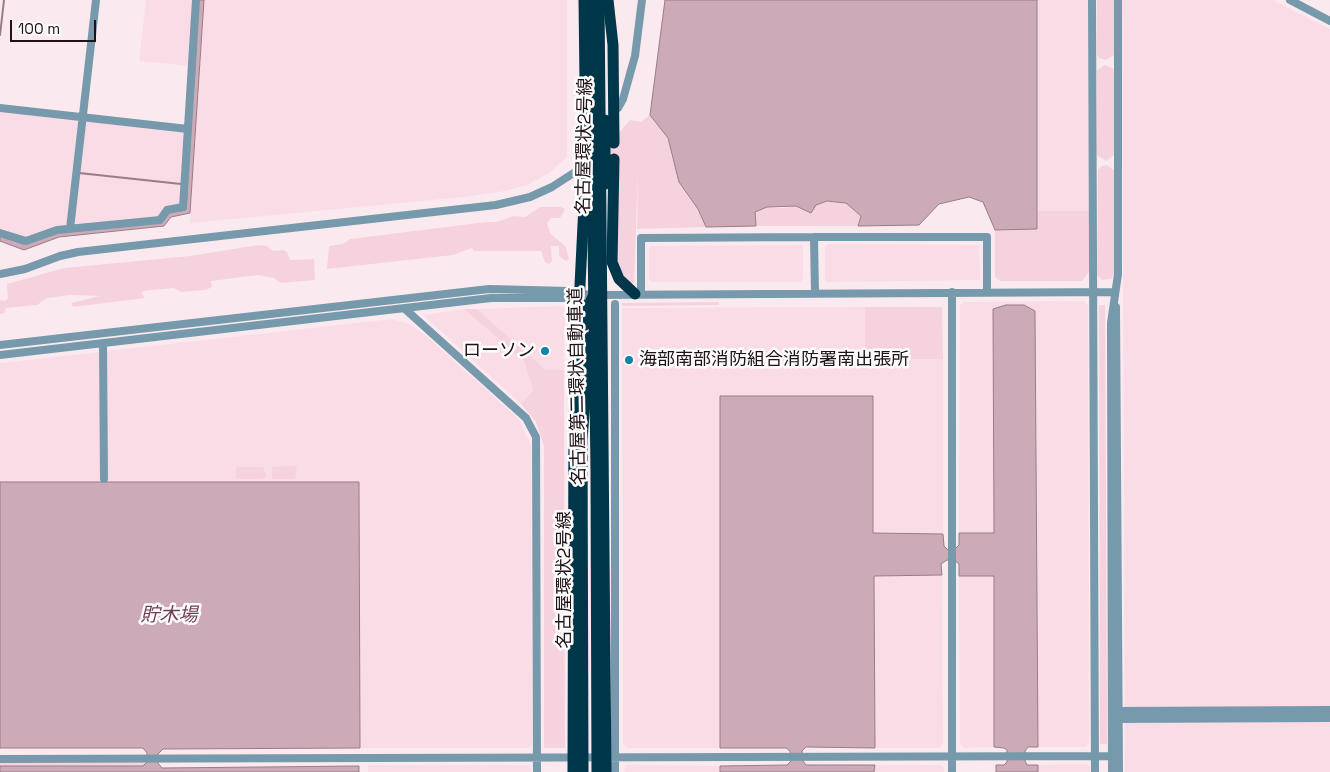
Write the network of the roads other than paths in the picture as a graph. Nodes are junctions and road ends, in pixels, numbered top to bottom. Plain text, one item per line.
1 (96, 0) edge
2 (196, 0) edge
3 (584, 0) edge
4 (590, 0) edge
5 (599, 0) edge
6 (603, 0) edge
7 (608, 0) edge
8 (642, 0) edge
9 (1092, 0) edge
10 (1118, 0) edge
11 (1290, 0) edge
12 (1330, 21) edge
13 (604, 35) junction
14 (0, 108) edge
15 (613, 112) junction
16 (82, 118) junction
17 (188, 129) junction
18 (586, 165) junction
19 (70, 229) junction
20 (0, 233) edge
21 (814, 237) junction
22 (0, 274) edge
23 (952, 292) junction
24 (987, 292) junction
25 (1093, 292) junction
26 (1115, 292) junction
27 (815, 293) junction
28 (579, 294) junction
29 (638, 294) junction
30 (594, 295) junction
31 (615, 304) dead end
32 (405, 308) junction
33 (103, 343) junction
34 (0, 345) edge
35 (0, 355) edge
36 (575, 381) junction
37 (104, 480) dead end
38 (1330, 710) edge
39 (1115, 715) junction
40 (1330, 718) edge
41 (1094, 756) junction
42 (1112, 756) junction
43 (537, 757) junction
44 (578, 757) junction
45 (614, 757) junction
46 (952, 757) junction
47 (0, 759) edge
48 (537, 772) edge
49 (573, 772) edge
50 (583, 772) edge
51 (597, 772) edge
52 (606, 772) edge
53 (615, 772) edge
54 (952, 772) edge
55 (1094, 772) edge
56 (1112, 772) edge
57 (1119, 772) edge

1 - 16 street
2 - 17 street
3 - 18 highway, 名古屋環状2号線
4 - 51 highway, 名古屋第二環状自動車道, bridge
5 - 52 highway, 名古屋第二環状自動車道, bridge
6 - 13 highway, 名古屋環状2号線
7 - 15 highway
8 - 15 street
9 - 25 street
10 - 26 street
11 - 12 street
13 - 28 highway
13 - 30 highway, 名古屋環状2号線
14 - 16 street
15 - 29 highway
16 - 17 street
16 - 19 street
17 - 19 street
18 - 22 street
18 - 28 highway, 名古屋環状2号線
19 - 20 street
21 - 24 street
21 - 27 street
21 - 29 street
23 - 24 street
23 - 27 street
23 - 46 street
24 - 25 street
25 - 26 street
25 - 41 street
26 - 39 street
27 - 29 street
28 - 30 street
28 - 32 street
28 - 34 street
28 - 36 highway, 名古屋環状2号線
29 - 30 street
30 - 36 highway
30 - 44 highway, 名古屋環状2号線
31 - 45 street
32 - 33 street
32 - 43 street
33 - 35 street
33 - 37 street
36 - 44 highway, 名古屋環状2号線
38 - 39 street
39 - 40 street
39 - 42 street
39 - 57 street
41 - 42 street
41 - 46 street
41 - 55 street
42 - 56 street
43 - 44 street
43 - 47 street
43 - 48 street
44 - 45 street
44 - 49 highway, 名古屋環状2号線
44 - 50 highway, 名古屋環状2号線
45 - 46 street
45 - 53 street
46 - 54 street

